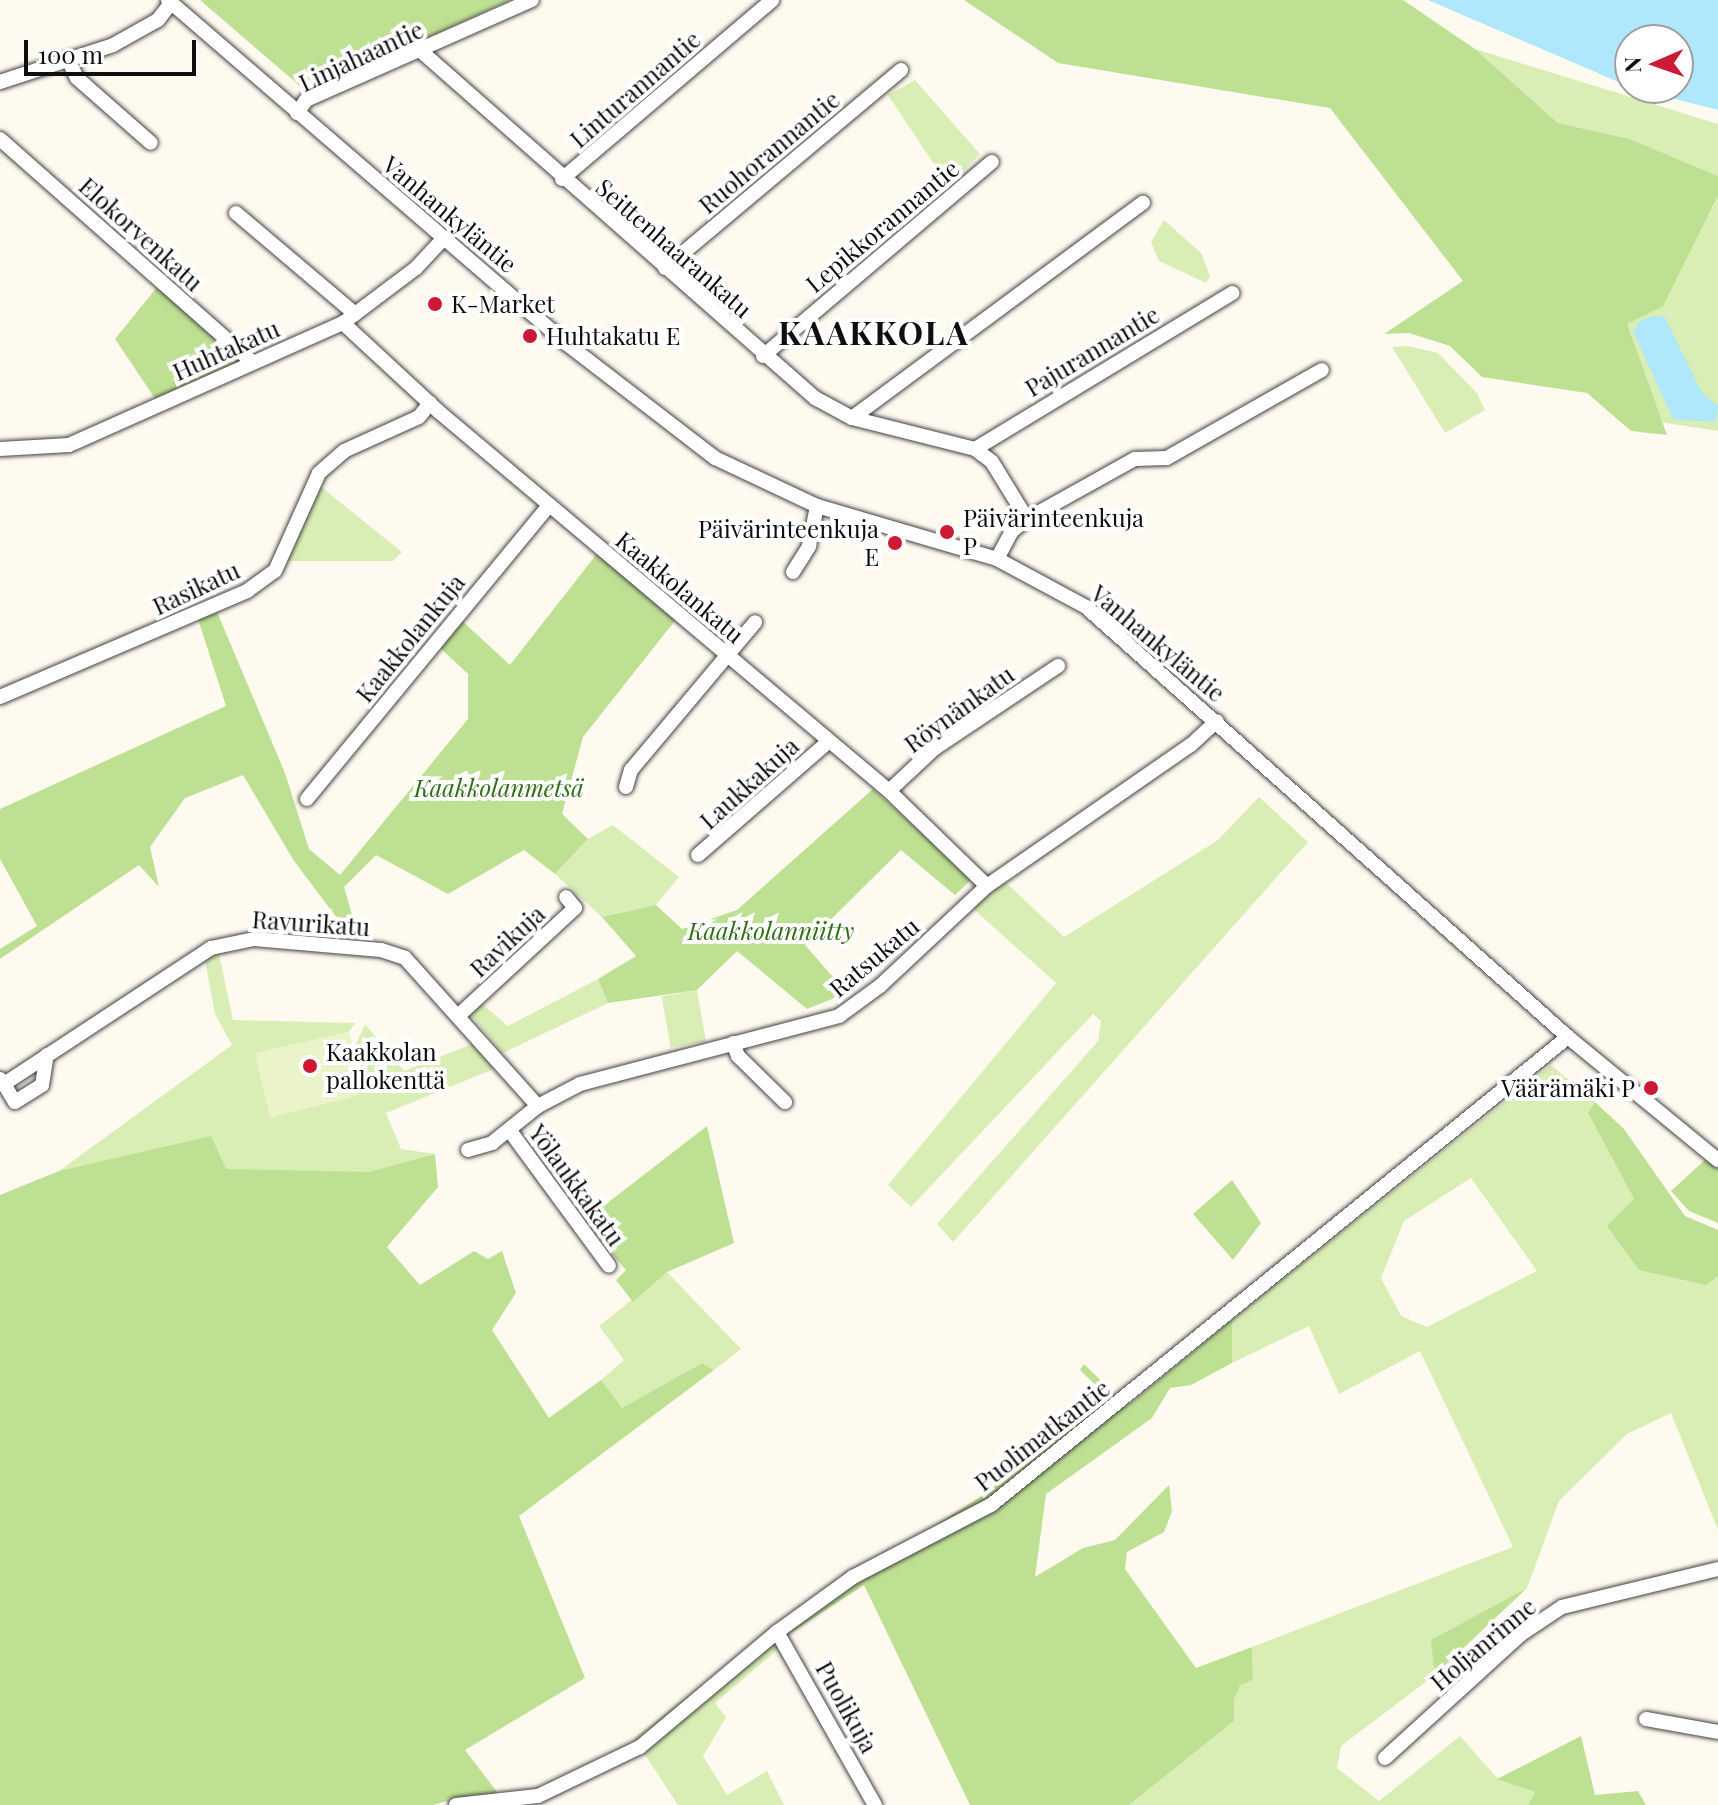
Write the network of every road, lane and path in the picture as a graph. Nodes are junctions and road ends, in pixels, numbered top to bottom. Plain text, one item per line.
1 (532, 0) edge
2 (772, 0) edge
3 (170, 1) edge
4 (422, 52) junction
5 (68, 59) junction
6 (901, 70) dead end
7 (0, 82) edge
8 (297, 113) junction
9 (0, 139) edge
10 (151, 143) dead end
11 (992, 162) dead end
12 (562, 179) junction
13 (1143, 203) dead end
14 (236, 213) dead end
15 (444, 238) junction
16 (665, 268) junction
17 (1233, 293) dead end
18 (349, 318) junction
19 (763, 356) junction
20 (252, 362) junction
21 (1322, 370) dead end
22 (430, 403) junction
23 (852, 418) junction
24 (0, 449) edge
25 (975, 449) junction
26 (549, 505) junction
27 (817, 506) junction
28 (1027, 519) junction
29 (997, 559) junction
30 (793, 572) dead end
31 (755, 622) dead end
32 (728, 657) junction
33 (1058, 666) dead end
34 (0, 697) edge
35 (1217, 721) junction
36 (827, 743) junction
37 (626, 787) dead end
38 (889, 791) junction
39 (307, 799) dead end
40 (698, 855) dead end
41 (987, 886) junction
42 (566, 897) dead end
43 (458, 1016) junction
44 (1568, 1037) junction
45 (733, 1043) junction
46 (47, 1055) junction
47 (2, 1082) edge
48 (785, 1102) dead end
49 (538, 1106) junction
50 (510, 1131) junction
51 (468, 1150) dead end
52 (1718, 1160) edge
53 (609, 1266) dead end
54 (1718, 1569) edge
55 (777, 1632) junction
56 (1646, 1719) dead end
57 (1718, 1732) edge
58 (1385, 1758) dead end
59 (456, 1805) edge
60 (875, 1805) edge

1 - 4 street, Linjahaantie
2 - 12 street, Linturannantie
3 - 5 street
3 - 8 street, Vanhankyläntie
4 - 8 street, Linjahaantie
4 - 12 street, Seittenhaarankatu
5 - 7 street
5 - 10 street
6 - 16 street, Ruohorannantie
8 - 15 street, Vanhankyläntie
9 - 20 street, Elokorvenkatu
11 - 19 street, Lepikkorannantie
12 - 16 street, Seittenhaarankatu
13 - 23 street
14 - 18 street, Kaakkolankatu
15 - 18 street, Huhtakatu
15 - 27 street, Vanhankyläntie
16 - 19 street, Seittenhaarankatu
17 - 25 street, Pajurannantie
18 - 20 street, Huhtakatu
18 - 22 street, Kaakkolankatu
19 - 23 street, Seittenhaarankatu
20 - 24 street, Huhtakatu
21 - 28 street
22 - 26 street, Kaakkolankatu
22 - 34 street, Rasikatu
23 - 25 street, Seittenhaarankatu
25 - 28 street
26 - 32 street, Kaakkolankatu
26 - 39 street, Kaakkolankuja
27 - 29 street, Vanhankyläntie
27 - 30 street
28 - 29 street
29 - 35 street, Vanhankyläntie
31 - 32 street
32 - 36 street, Kaakkolankatu
32 - 37 street
33 - 38 street, Röynänkatu
35 - 41 street, Ratsukatu
35 - 44 street, Vanhankyläntie
36 - 38 street, Kaakkolankatu
36 - 40 street, Laukkakuja
38 - 41 street, Kaakkolankatu
41 - 45 street, Ratsukatu
42 - 43 street, Ravikuja
43 - 46 street, Ravurikatu
43 - 49 street, Ravurikatu
44 - 52 street, Vanhankyläntie
44 - 55 street, Puolimatkantie
45 - 48 street
45 - 49 street, Ratsukatu
46 - 47 street, Ravurikatu
46 - 47 street, Ravurikatu
49 - 50 street, Ratsukatu
50 - 51 street, Ratsukatu
50 - 53 street, Yölaukkakatu
54 - 58 street, Holjanrinne
55 - 59 street, Puolimatkantie
55 - 60 street, Puolikuja
56 - 57 street

